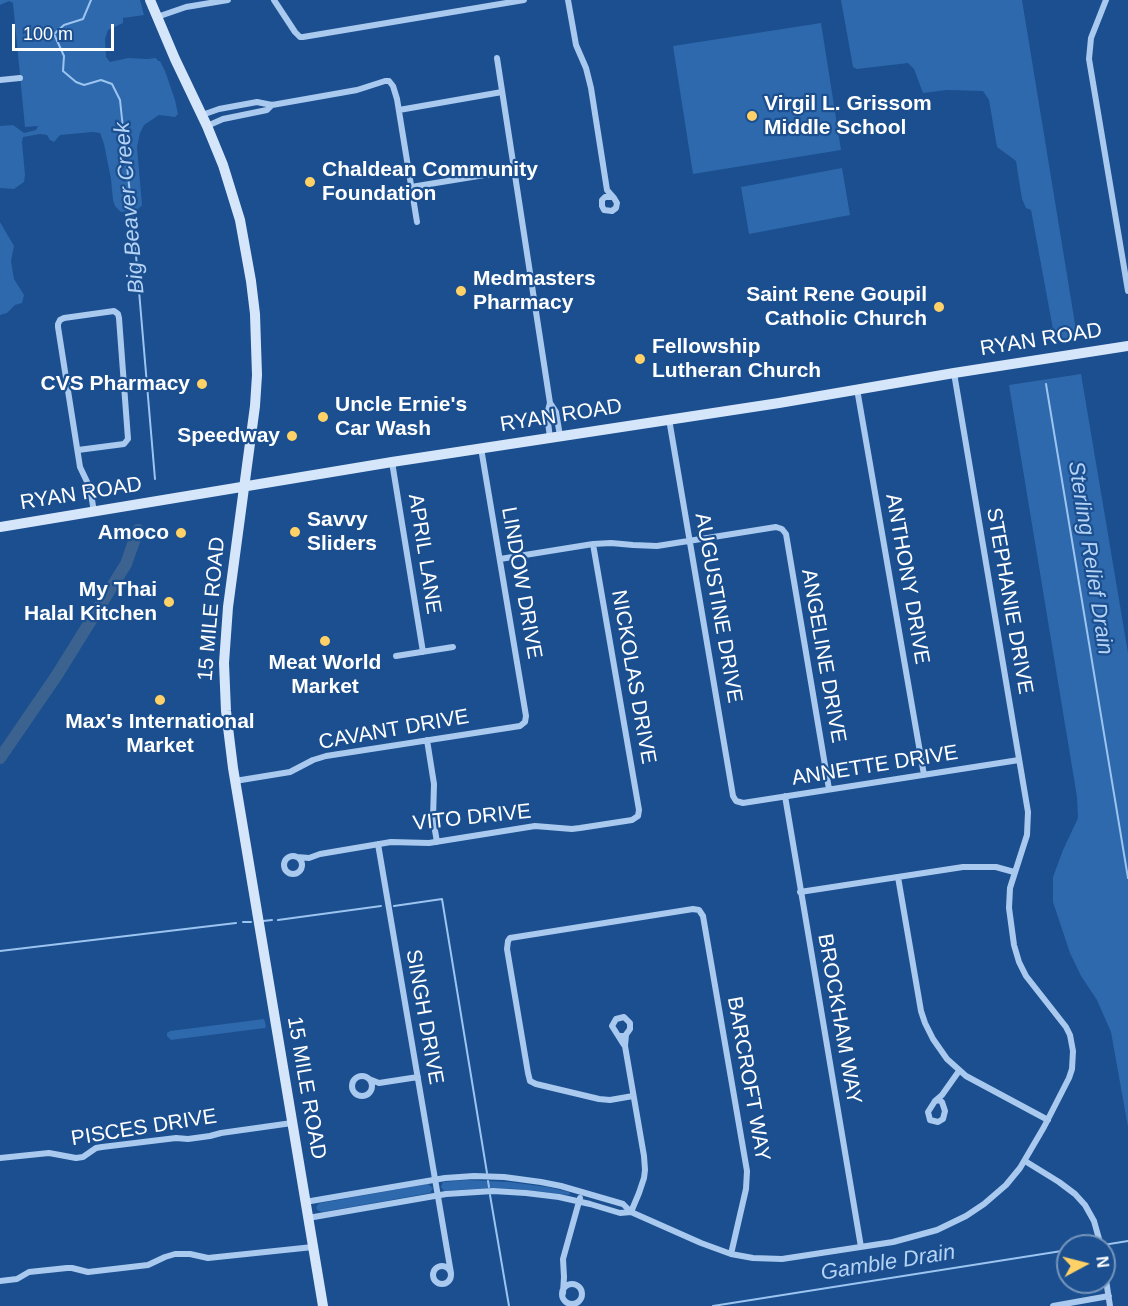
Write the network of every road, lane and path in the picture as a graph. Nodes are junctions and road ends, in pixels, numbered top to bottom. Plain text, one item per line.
1 (150, 0) edge
2 (228, 0) edge
3 (274, 0) edge
4 (524, 0) edge
5 (568, 0) edge
6 (1106, 0) edge
7 (157, 17) junction
8 (497, 58) dead end
9 (20, 78) dead end
10 (0, 80) edge
11 (502, 92) junction
12 (272, 105) junction
13 (399, 110) junction
14 (202, 115) junction
15 (207, 126) junction
16 (515, 170) junction
17 (411, 187) junction
18 (607, 190) junction
19 (613, 197) junction
20 (603, 198) junction
21 (417, 222) dead end
22 (1128, 291) edge
23 (1128, 346) edge
24 (954, 373) junction
25 (857, 389) junction
26 (669, 419) junction
27 (555, 437) junction
28 (481, 448) junction
29 (78, 450) junction
30 (392, 462) junction
31 (244, 488) junction
32 (94, 512) junction
33 (0, 527) edge
34 (690, 541) junction
35 (593, 544) junction
36 (500, 559) junction
37 (453, 647) dead end
38 (423, 652) junction
39 (396, 656) dead end
40 (525, 722) joint
41 (427, 740) junction
42 (1019, 760) junction
43 (924, 775) junction
44 (235, 782) junction
45 (829, 789) junction
46 (785, 796) junction
47 (736, 801) joint
48 (638, 816) joint
49 (437, 842) junction
50 (378, 844) junction
51 (297, 857) junction
52 (309, 858) junction
53 (302, 867) junction
54 (1014, 872) junction
55 (898, 877) junction
56 (800, 892) junction
57 (623, 1035) dead end
58 (959, 1071) junction
59 (418, 1077) junction
60 (368, 1079) junction
61 (379, 1083) junction
62 (370, 1091) junction
63 (942, 1095) junction
64 (633, 1096) junction
65 (935, 1101) junction
66 (943, 1104) junction
67 (1048, 1120) junction
68 (292, 1123) junction
69 (0, 1158) edge
70 (1025, 1161) junction
71 (436, 1180) junction
72 (582, 1192) junction
73 (438, 1196) junction
74 (579, 1201) junction
75 (305, 1202) junction
76 (631, 1212) junction
77 (308, 1218) junction
78 (1098, 1234) edge
79 (313, 1247) junction
80 (861, 1247) junction
81 (448, 1253) junction
82 (731, 1254) junction
83 (440, 1267) junction
84 (451, 1274) junction
85 (564, 1277) junction
86 (0, 1281) edge
87 (574, 1284) junction
88 (562, 1293) junction
89 (1108, 1296) joint
90 (323, 1306) edge
91 (1053, 1306) edge
92 (1110, 1306) edge

1 - 7 main road, 15 MILE ROAD
2 - 7 street
3 - 4 street
5 - 18 street
6 - 22 street
7 - 14 main road, 15 MILE ROAD
8 - 11 street
9 - 10 street
11 - 13 street
11 - 16 street
12 - 13 street
12 - 14 street
12 - 15 street
13 - 17 street
14 - 15 main road, 15 MILE ROAD
15 - 31 main road, 15 MILE ROAD
16 - 17 street
16 - 27 street
17 - 21 street
18 - 19 street
18 - 20 street
19 - 20 street
19 - 20 street
23 - 24 main road, RYAN ROAD
24 - 25 main road, RYAN ROAD
24 - 42 street, STEPHANIE DRIVE
25 - 26 main road, RYAN ROAD
25 - 43 street, ANTHONY DRIVE
26 - 27 main road, RYAN ROAD
26 - 34 street, AUGUSTINE DRIVE
27 - 28 main road, RYAN ROAD
28 - 30 main road, RYAN ROAD
28 - 36 street, LINDOW DRIVE
29 - 29 street
29 - 32 street
30 - 31 main road, RYAN ROAD
30 - 38 street, APRIL LANE
31 - 32 main road, RYAN ROAD
31 - 44 main road, 15 MILE ROAD
32 - 33 main road, RYAN ROAD
34 - 35 street
34 - 45 street, ANGELINE DRIVE
34 - 47 street, AUGUSTINE DRIVE
35 - 36 street
35 - 48 street, NICKOLAS DRIVE
36 - 40 street, LINDOW DRIVE
37 - 38 street
38 - 39 street
40 - 41 street, CAVANT DRIVE
41 - 44 street, CAVANT DRIVE
41 - 49 street
42 - 43 street, ANNETTE DRIVE
42 - 54 street, STEPHANIE DRIVE
43 - 45 street, ANNETTE DRIVE
44 - 68 main road, 15 MILE ROAD
45 - 46 street, ANNETTE DRIVE
46 - 47 street, ANNETTE DRIVE
46 - 56 street, BROCKHAM WAY
48 - 49 street, VITO DRIVE
49 - 50 street, VITO DRIVE
50 - 52 street, VITO DRIVE
50 - 59 street, SINGH DRIVE
51 - 52 street, VITO DRIVE
51 - 53 street
51 - 53 street
52 - 53 street
54 - 55 street
54 - 67 street, STEPHANIE DRIVE
55 - 56 street
55 - 58 street
56 - 80 street, BROCKHAM WAY
57 - 64 street
58 - 63 street
58 - 67 street
59 - 61 street
59 - 71 street, SINGH DRIVE
60 - 61 street
60 - 62 street
60 - 62 street
61 - 62 street
63 - 65 street
63 - 66 street
64 - 76 street
64 - 82 street, BARCROFT WAY
65 - 66 street
65 - 66 street
67 - 70 street, STEPHANIE DRIVE
68 - 69 street, PISCES DRIVE
68 - 75 main road, 15 MILE ROAD
70 - 78 street
70 - 80 street, STEPHANIE DRIVE
71 - 72 street
71 - 73 street, SINGH DRIVE
71 - 75 street
72 - 74 street
72 - 76 street
73 - 74 street
73 - 77 street
73 - 81 street, SINGH DRIVE
74 - 76 street
74 - 85 street
75 - 77 main road, 15 MILE ROAD
76 - 82 street, STEPHANIE DRIVE
77 - 79 main road, 15 MILE ROAD
79 - 86 street
79 - 90 main road, 15 MILE ROAD
80 - 82 street, STEPHANIE DRIVE
81 - 83 street
81 - 84 street, SINGH DRIVE
83 - 84 street
83 - 84 street
85 - 87 street
85 - 88 street
87 - 88 street
87 - 88 street
89 - 91 street
89 - 92 street

